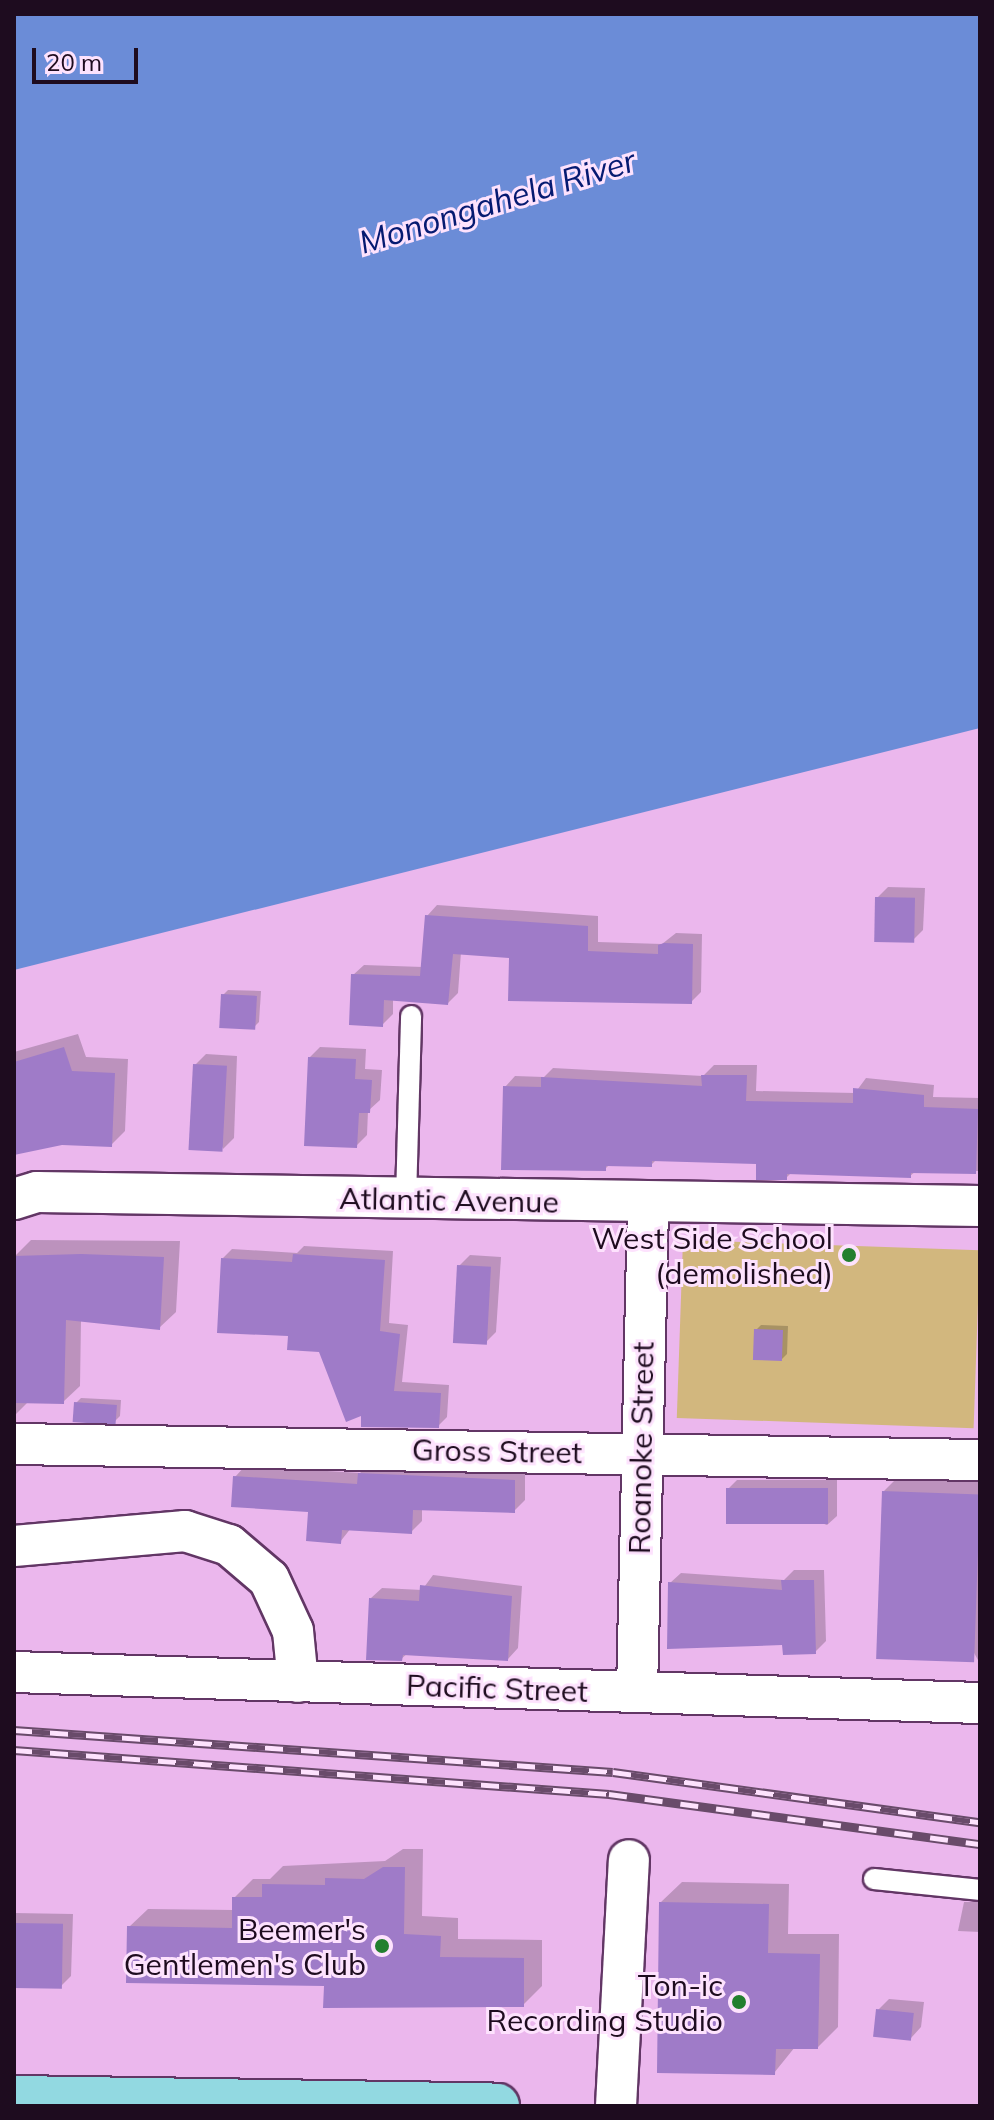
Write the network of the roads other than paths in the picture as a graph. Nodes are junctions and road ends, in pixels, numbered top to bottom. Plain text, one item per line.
1 (411, 1016) dead end
2 (14, 1199) edge
3 (406, 1199) junction
4 (648, 1204) junction
5 (980, 1206) edge
6 (14, 1444) edge
7 (639, 1453) junction
8 (980, 1460) edge
9 (14, 1546) edge
10 (14, 1672) edge
11 (298, 1682) junction
12 (637, 1692) junction
13 (980, 1703) edge
14 (629, 1860) dead end
15 (874, 1879) dead end
16 (980, 1890) edge
17 (14, 2098) edge
18 (497, 2106) edge
19 (616, 2106) edge

1 - 3 lane
2 - 3 street, Atlantic Avenue
3 - 4 street, Atlantic Avenue
4 - 5 street, Atlantic Avenue
4 - 7 street, Roanoke Street
6 - 7 street, Gross Street
7 - 8 street, Gross Street
7 - 12 street, Roanoke Street
9 - 11 street
10 - 11 street, Pacific Street
11 - 12 street, Pacific Street
12 - 13 street, Pacific Street
14 - 19 street
15 - 16 lane
17 - 18 main road

